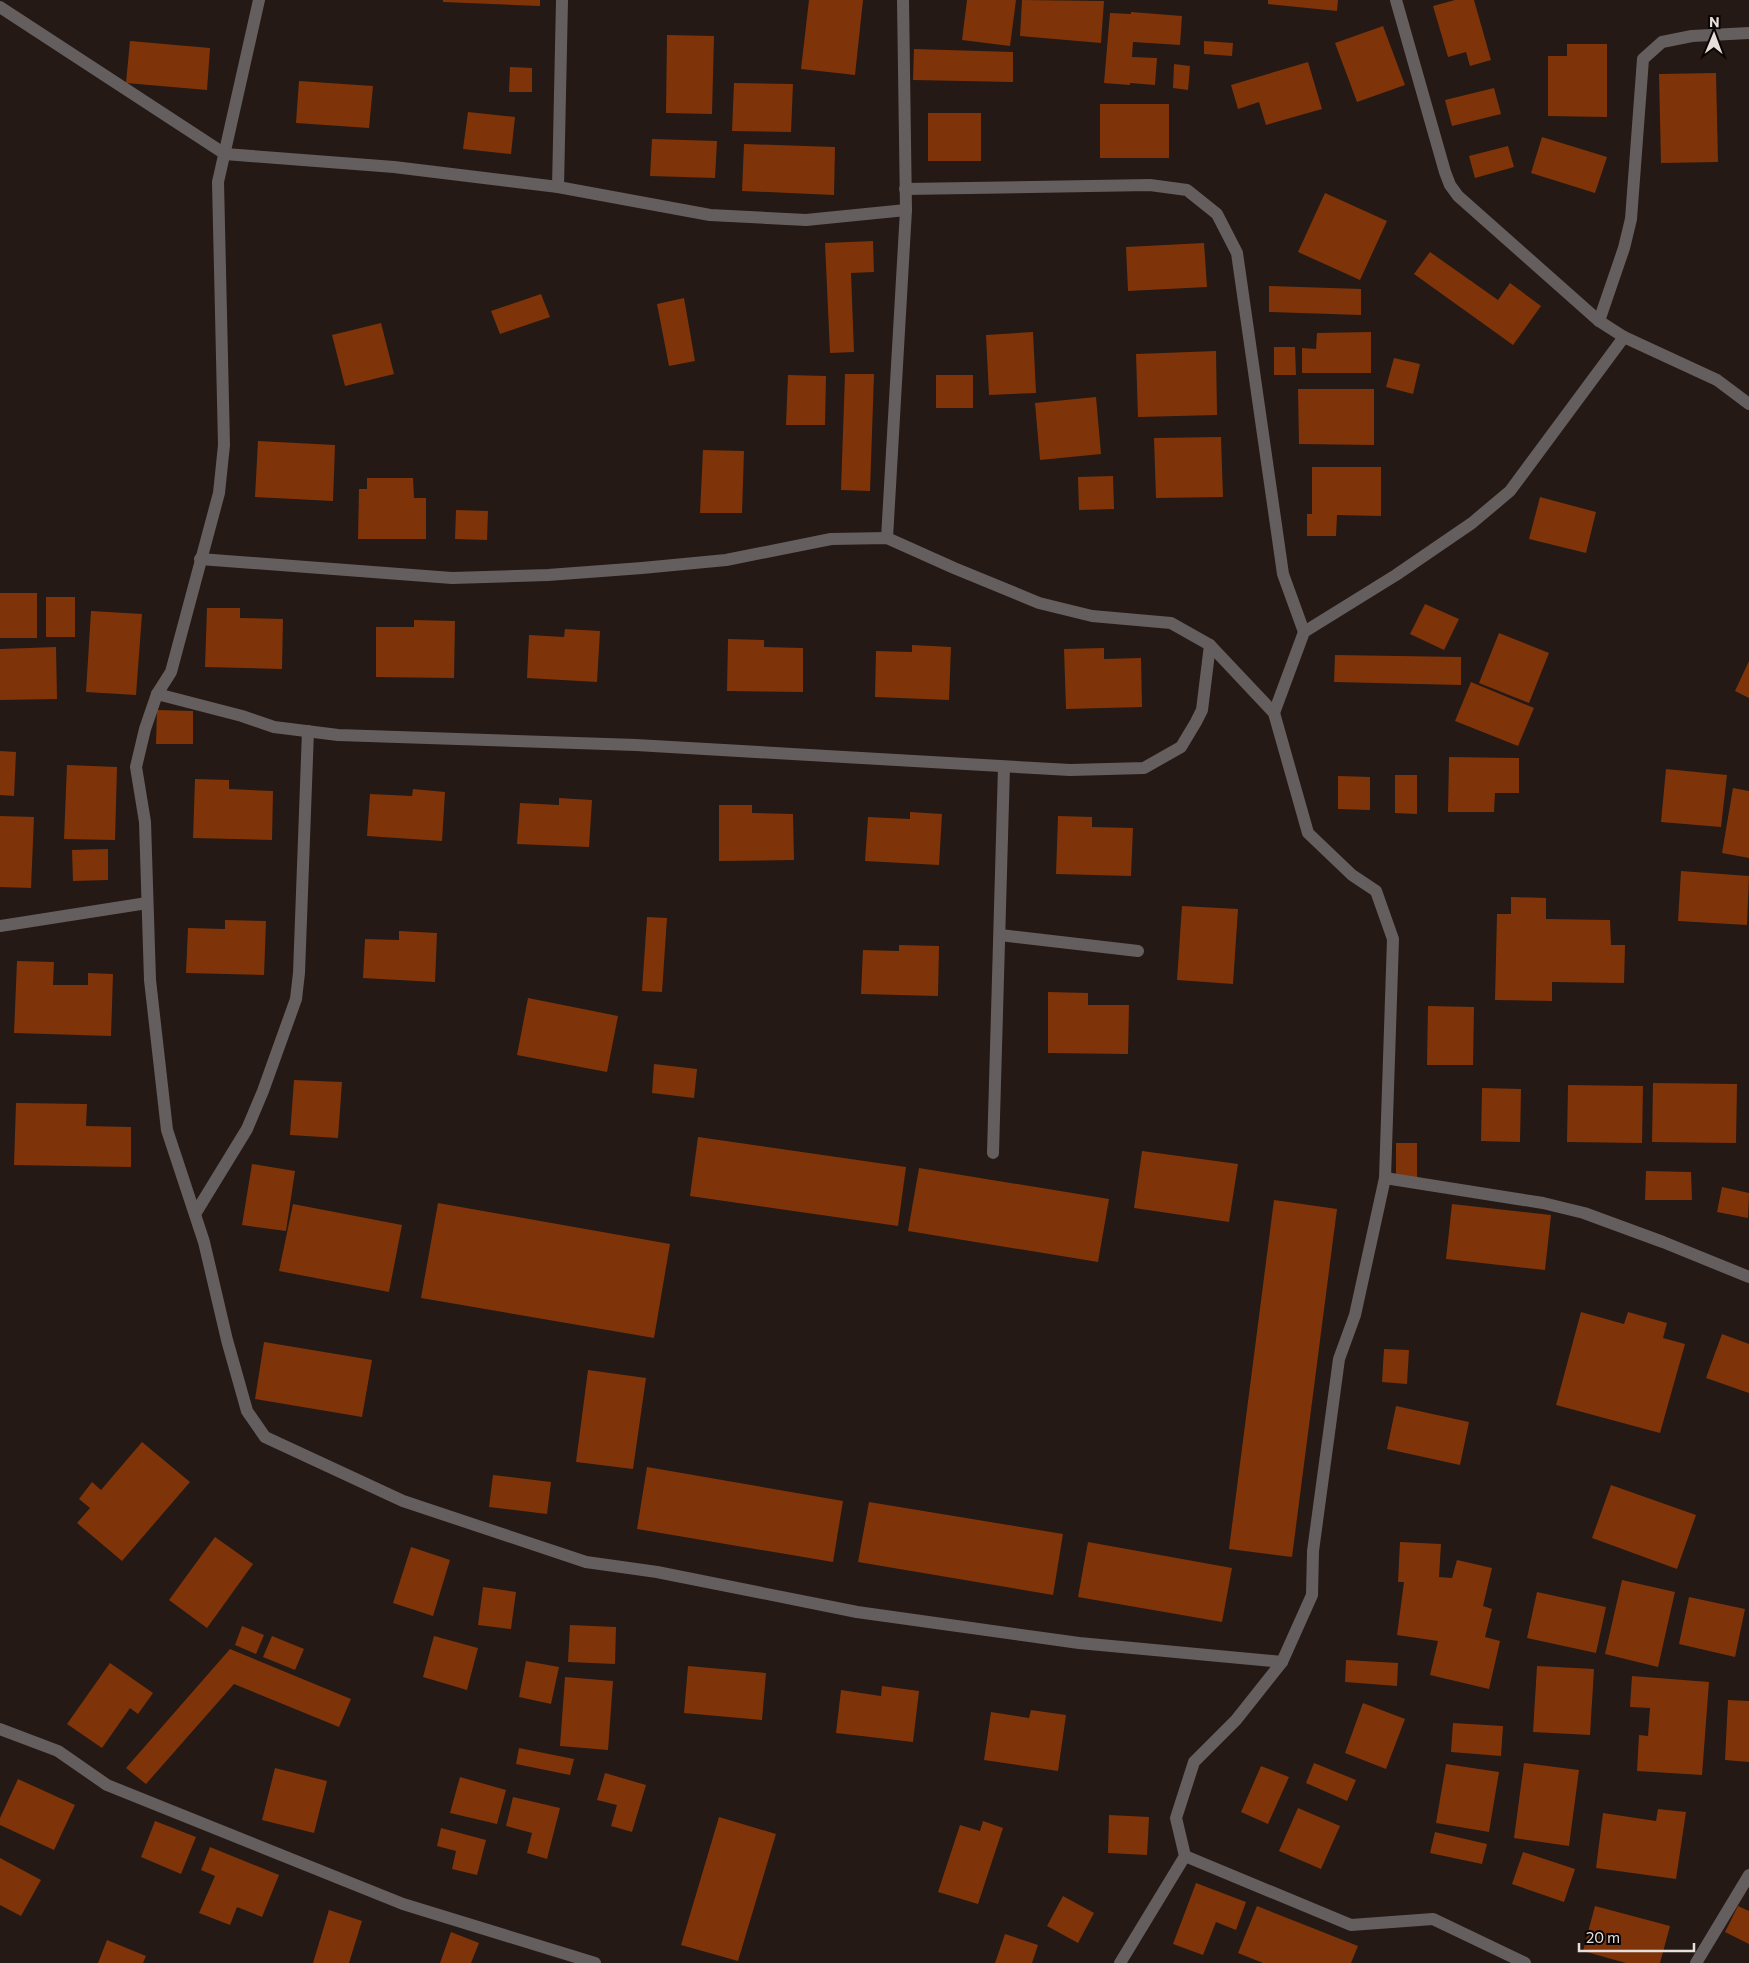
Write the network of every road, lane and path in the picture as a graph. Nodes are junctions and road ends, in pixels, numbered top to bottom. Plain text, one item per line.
1 (259, 0) edge
2 (562, 0) edge
3 (903, 0) edge
4 (1396, 0) edge
5 (0, 7) edge
6 (1749, 33) edge
7 (225, 154) junction
8 (558, 187) junction
9 (905, 190) junction
10 (906, 210) junction
11 (1599, 321) junction
12 (1624, 338) junction
13 (1749, 404) edge
14 (887, 538) junction
15 (200, 560) junction
16 (1304, 632) junction
17 (1210, 646) junction
18 (157, 694) junction
19 (1274, 713) junction
20 (308, 731) junction
21 (1004, 767) junction
22 (147, 903) junction
23 (0, 926) edge
24 (1000, 935) junction
25 (1138, 951) dead end
26 (993, 1152) dead end
27 (1385, 1178) junction
28 (195, 1214) junction
29 (1749, 1277) edge
30 (1282, 1662) junction
31 (0, 1729) edge
32 (1185, 1856) junction
33 (1749, 1875) edge
34 (595, 1963) edge
35 (1120, 1963) edge
36 (1526, 1963) edge
37 (1696, 1963) edge

1 - 7 street
2 - 8 street
3 - 9 street
4 - 11 street
5 - 7 street
6 - 11 street
7 - 8 street
7 - 15 street
8 - 10 street
9 - 10 street
9 - 16 street
10 - 14 street
11 - 12 street
12 - 13 street
12 - 16 street
14 - 15 street
14 - 17 street
15 - 18 street
16 - 19 street
17 - 19 street
17 - 21 street
18 - 20 street
18 - 22 street
19 - 27 street
20 - 21 street
20 - 28 street
21 - 24 street
22 - 23 street
22 - 28 street
24 - 25 street
24 - 26 street
27 - 29 street
27 - 30 street
28 - 30 street
30 - 32 street
31 - 34 street
32 - 35 street
32 - 36 street
33 - 37 street

